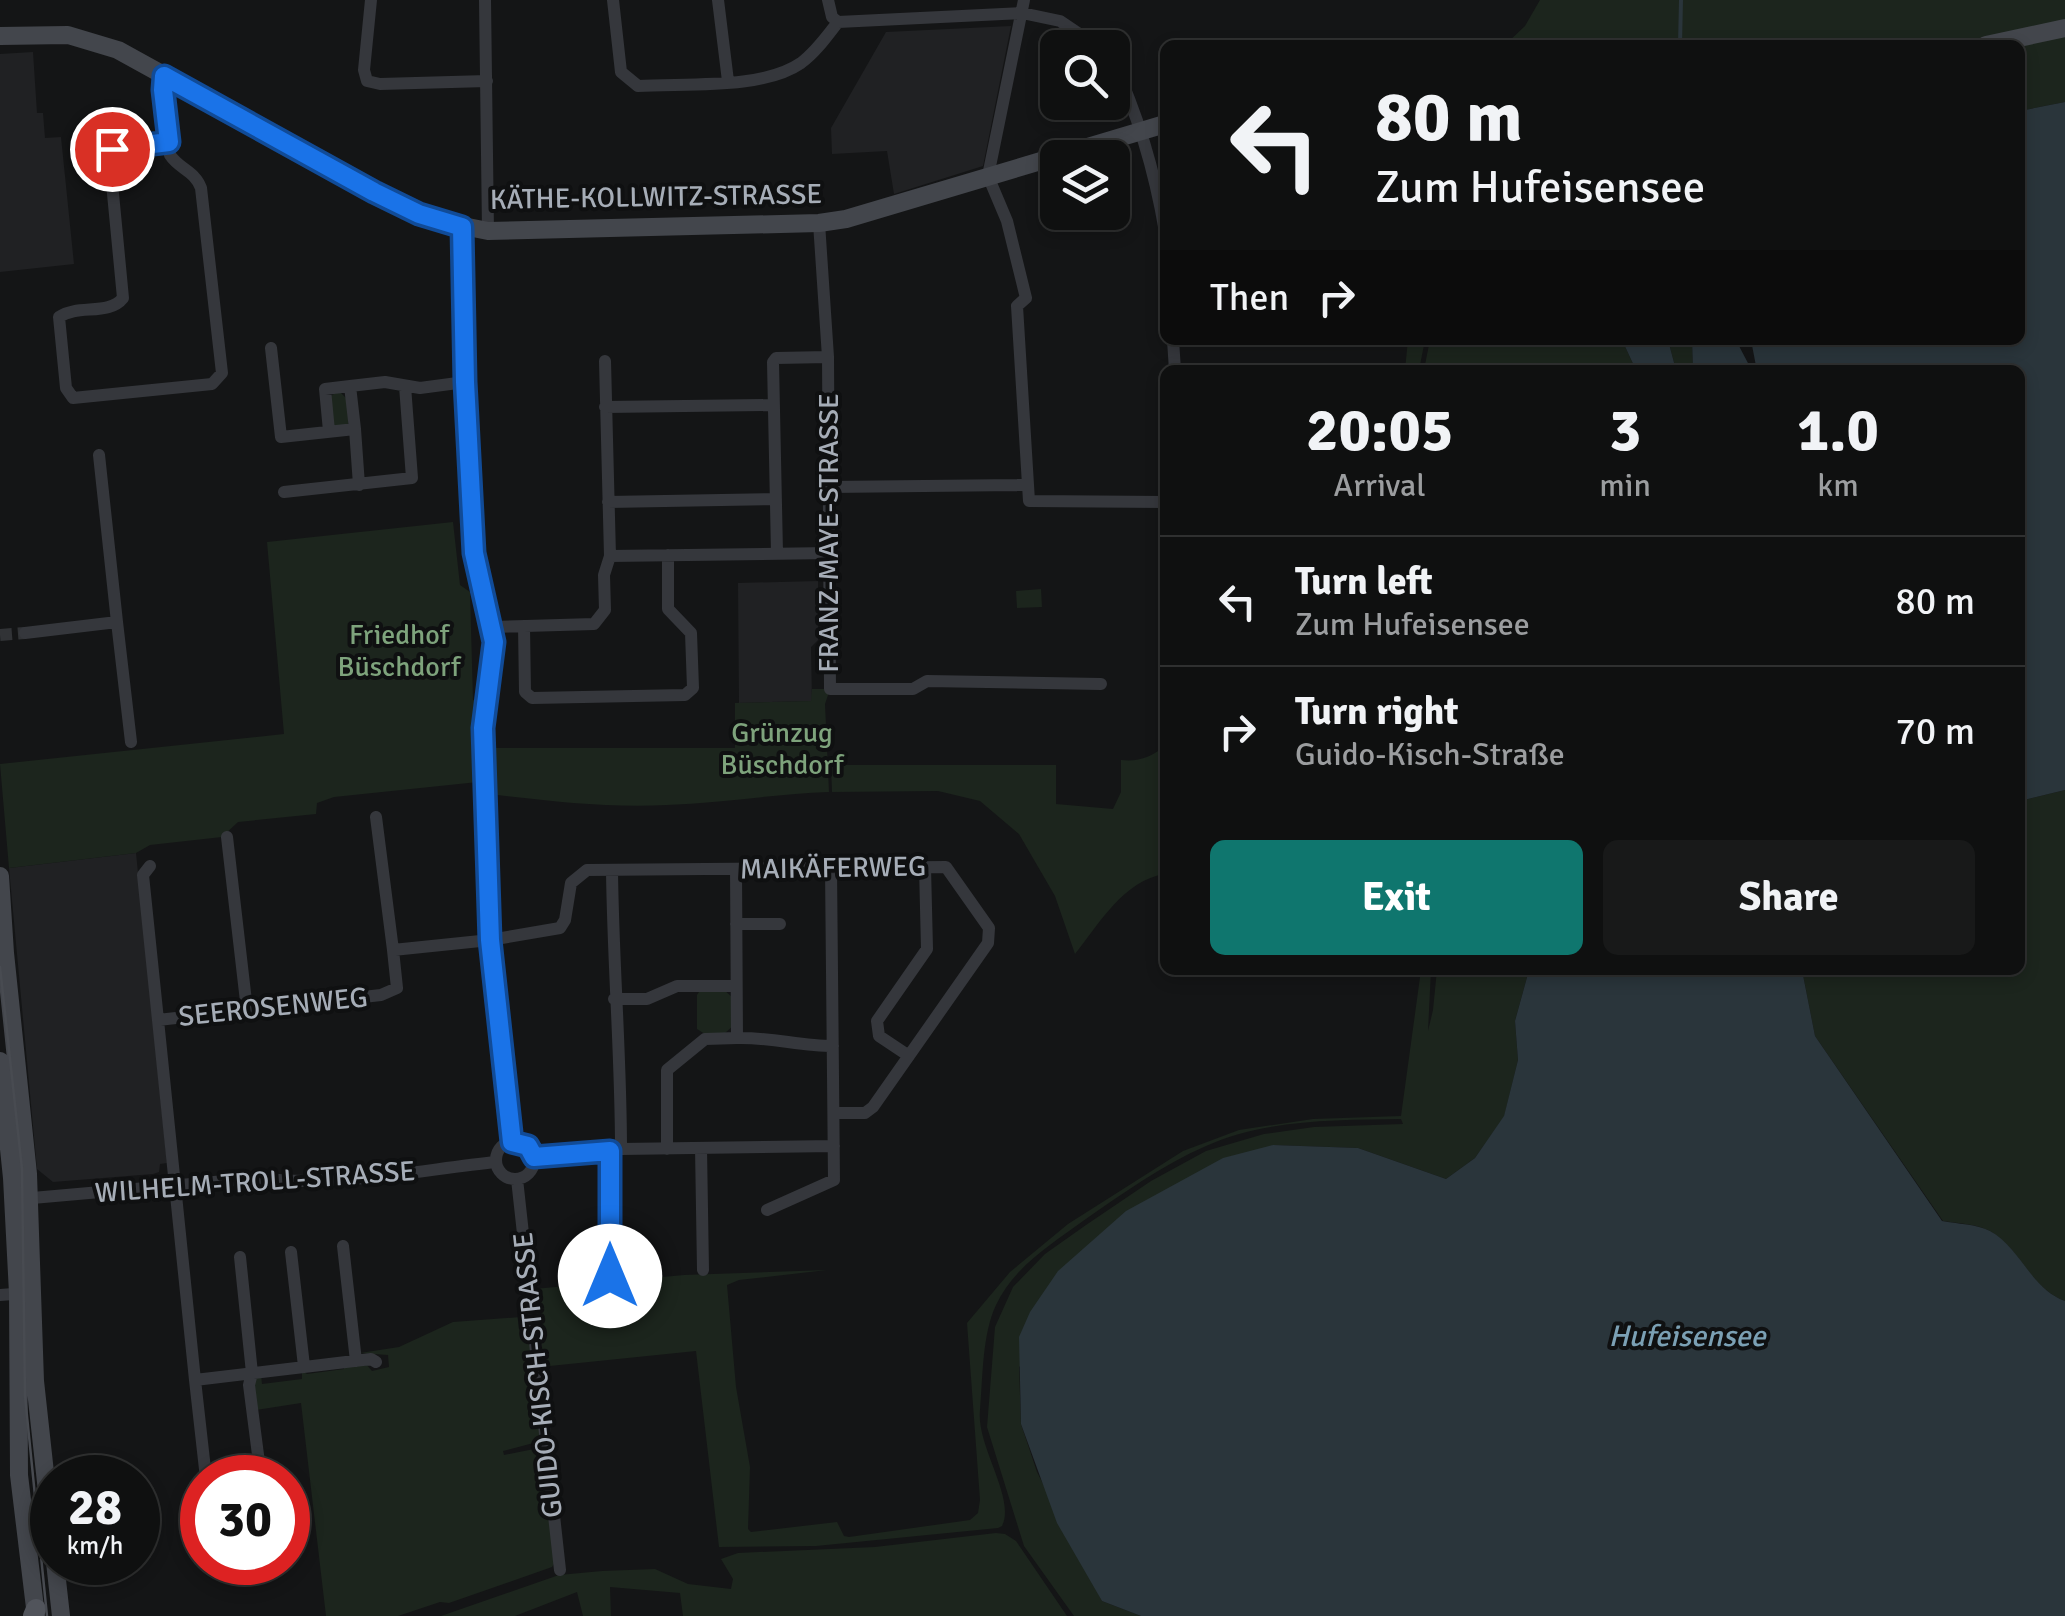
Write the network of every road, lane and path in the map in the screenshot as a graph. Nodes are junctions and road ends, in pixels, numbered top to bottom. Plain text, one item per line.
1 (371, 0) edge
2 (485, 0) edge
3 (613, 0) edge
4 (718, 0) edge
5 (828, 0) edge
6 (1023, 6) edge
7 (838, 22) junction
8 (2065, 28) edge
9 (1073, 30) edge
10 (0, 36) edge
11 (2009, 40) edge
12 (164, 76) junction
13 (487, 81) junction
14 (728, 81) junction
15 (1130, 99) edge
16 (1160, 126) edge
17 (1140, 132) junction
18 (169, 142) junction
19 (988, 176) junction
20 (1160, 206) edge
21 (819, 223) junction
22 (462, 227) junction
23 (488, 231) junction
24 (271, 348) dead end
25 (828, 358) junction
26 (605, 361) dead end
27 (465, 382) junction
28 (350, 386) junction
29 (405, 386) junction
30 (774, 405) junction
31 (606, 406) junction
32 (354, 429) junction
33 (329, 431) junction
34 (99, 454) dead end
35 (359, 484) junction
36 (1028, 485) junction
37 (829, 487) junction
38 (284, 492) dead end
39 (776, 499) junction
40 (608, 502) junction
41 (1160, 502) edge
42 (830, 552) junction
43 (777, 553) junction
44 (668, 555) junction
45 (610, 556) junction
46 (117, 622) junction
47 (524, 626) junction
48 (493, 627) junction
49 (25, 633) tunnel mouth
50 (1101, 684) dead end
51 (131, 742) dead end
52 (376, 817) dead end
53 (228, 838) dead end
54 (150, 866) dead end
55 (925, 867) junction
56 (830, 868) junction
57 (736, 869) junction
58 (612, 870) junction
59 (0, 876) edge
60 (736, 924) junction
61 (780, 924) dead end
62 (490, 940) junction
63 (392, 950) junction
64 (736, 986) junction
65 (614, 998) junction
66 (246, 1010) junction
67 (158, 1020) junction
68 (737, 1038) junction
69 (833, 1046) junction
70 (908, 1056) junction
71 (0, 1061) edge
72 (834, 1113) junction
73 (512, 1142) junction
74 (834, 1146) junction
75 (701, 1148) junction
76 (667, 1149) junction
77 (615, 1150) junction
78 (534, 1157) junction
79 (496, 1162) junction
80 (517, 1179) junction
81 (174, 1186) junction
82 (21, 1199) junction
83 (766, 1210) dead end
84 (343, 1246) dead end
85 (291, 1252) dead end
86 (240, 1257) dead end
87 (703, 1270) dead end
88 (610, 1276) dead end
89 (17, 1293) edge
90 (356, 1361) junction
91 (376, 1362) dead end
92 (304, 1366) junction
93 (252, 1373) junction
94 (195, 1380) junction
95 (43, 1455) edge
96 (203, 1455) edge
97 (258, 1455) edge
98 (560, 1570) dead end
99 (58, 1585) edge
100 (35, 1614) edge
101 (61, 1616) edge

1 - 13 street
2 - 13 street
3 - 14 street
4 - 14 street
5 - 7 street
6 - 7 street
6 - 9 street
6 - 19 street
7 - 14 street
8 - 11 street
10 - 12 street, KÄTHE-KOLLWITZ-STRASSE
12 - 18 street
12 - 22 street, KÄTHE-KOLLWITZ-STRASSE
13 - 23 street
15 - 17 street
16 - 17 street, KÄTHE-KOLLWITZ-STRASSE
17 - 19 street, KÄTHE-KOLLWITZ-STRASSE
17 - 20 street
18 - 18 street
19 - 21 street, KÄTHE-KOLLWITZ-STRASSE
19 - 36 street
21 - 23 street, KÄTHE-KOLLWITZ-STRASSE
21 - 25 street, FRANZ-MAYE-STRASSE
22 - 23 street, KÄTHE-KOLLWITZ-STRASSE
22 - 27 street
24 - 33 street
25 - 30 street
25 - 37 street, FRANZ-MAYE-STRASSE
26 - 31 street
27 - 29 street
27 - 48 street
28 - 29 street
28 - 32 street
28 - 33 street
29 - 35 street
30 - 31 street
30 - 39 street
31 - 40 street
32 - 33 street
32 - 35 street
34 - 46 street
35 - 38 street
36 - 37 street
36 - 41 street
37 - 42 street, FRANZ-MAYE-STRASSE
39 - 40 street
39 - 43 street
40 - 45 street
42 - 43 street
42 - 50 street, FRANZ-MAYE-STRASSE
43 - 44 street
44 - 45 street
44 - 47 street
45 - 47 street
46 - 49 street
46 - 51 street
47 - 48 street
48 - 62 street
52 - 63 street
53 - 66 street
54 - 67 street
55 - 56 street, MAIKÄFERWEG
55 - 70 street
55 - 70 street, MAIKÄFERWEG
56 - 57 street, MAIKÄFERWEG
56 - 69 street
57 - 58 street, MAIKÄFERWEG
57 - 60 street
58 - 62 street, MAIKÄFERWEG
58 - 65 street
59 - 82 street
60 - 61 street
60 - 64 street
62 - 63 street
62 - 73 street
63 - 66 street, SEEROSENWEG
64 - 65 street
64 - 68 street
65 - 77 street
66 - 67 street, SEEROSENWEG
67 - 81 street, SEEROSENWEG
68 - 69 street
68 - 76 street
69 - 72 street
70 - 72 street, MAIKÄFERWEG
71 - 82 street
72 - 74 street
73 - 78 street
73 - 79 street
74 - 75 street
74 - 83 street
75 - 76 street
75 - 87 street
76 - 77 street
77 - 78 street
77 - 88 street
78 - 80 street
79 - 80 street
79 - 81 street, WILHELM-TROLL-STRASSE
80 - 98 street, GUIDO-KISCH-STRASSE
81 - 82 street, WILHELM-TROLL-STRASSE
81 - 94 street, SEEROSENWEG
82 - 89 street
84 - 90 street
85 - 92 street
86 - 93 street
89 - 95 street
89 - 100 street
90 - 91 street
90 - 92 street
92 - 93 street
93 - 94 street
93 - 97 street
94 - 96 street, SEEROSENWEG
99 - 101 street

